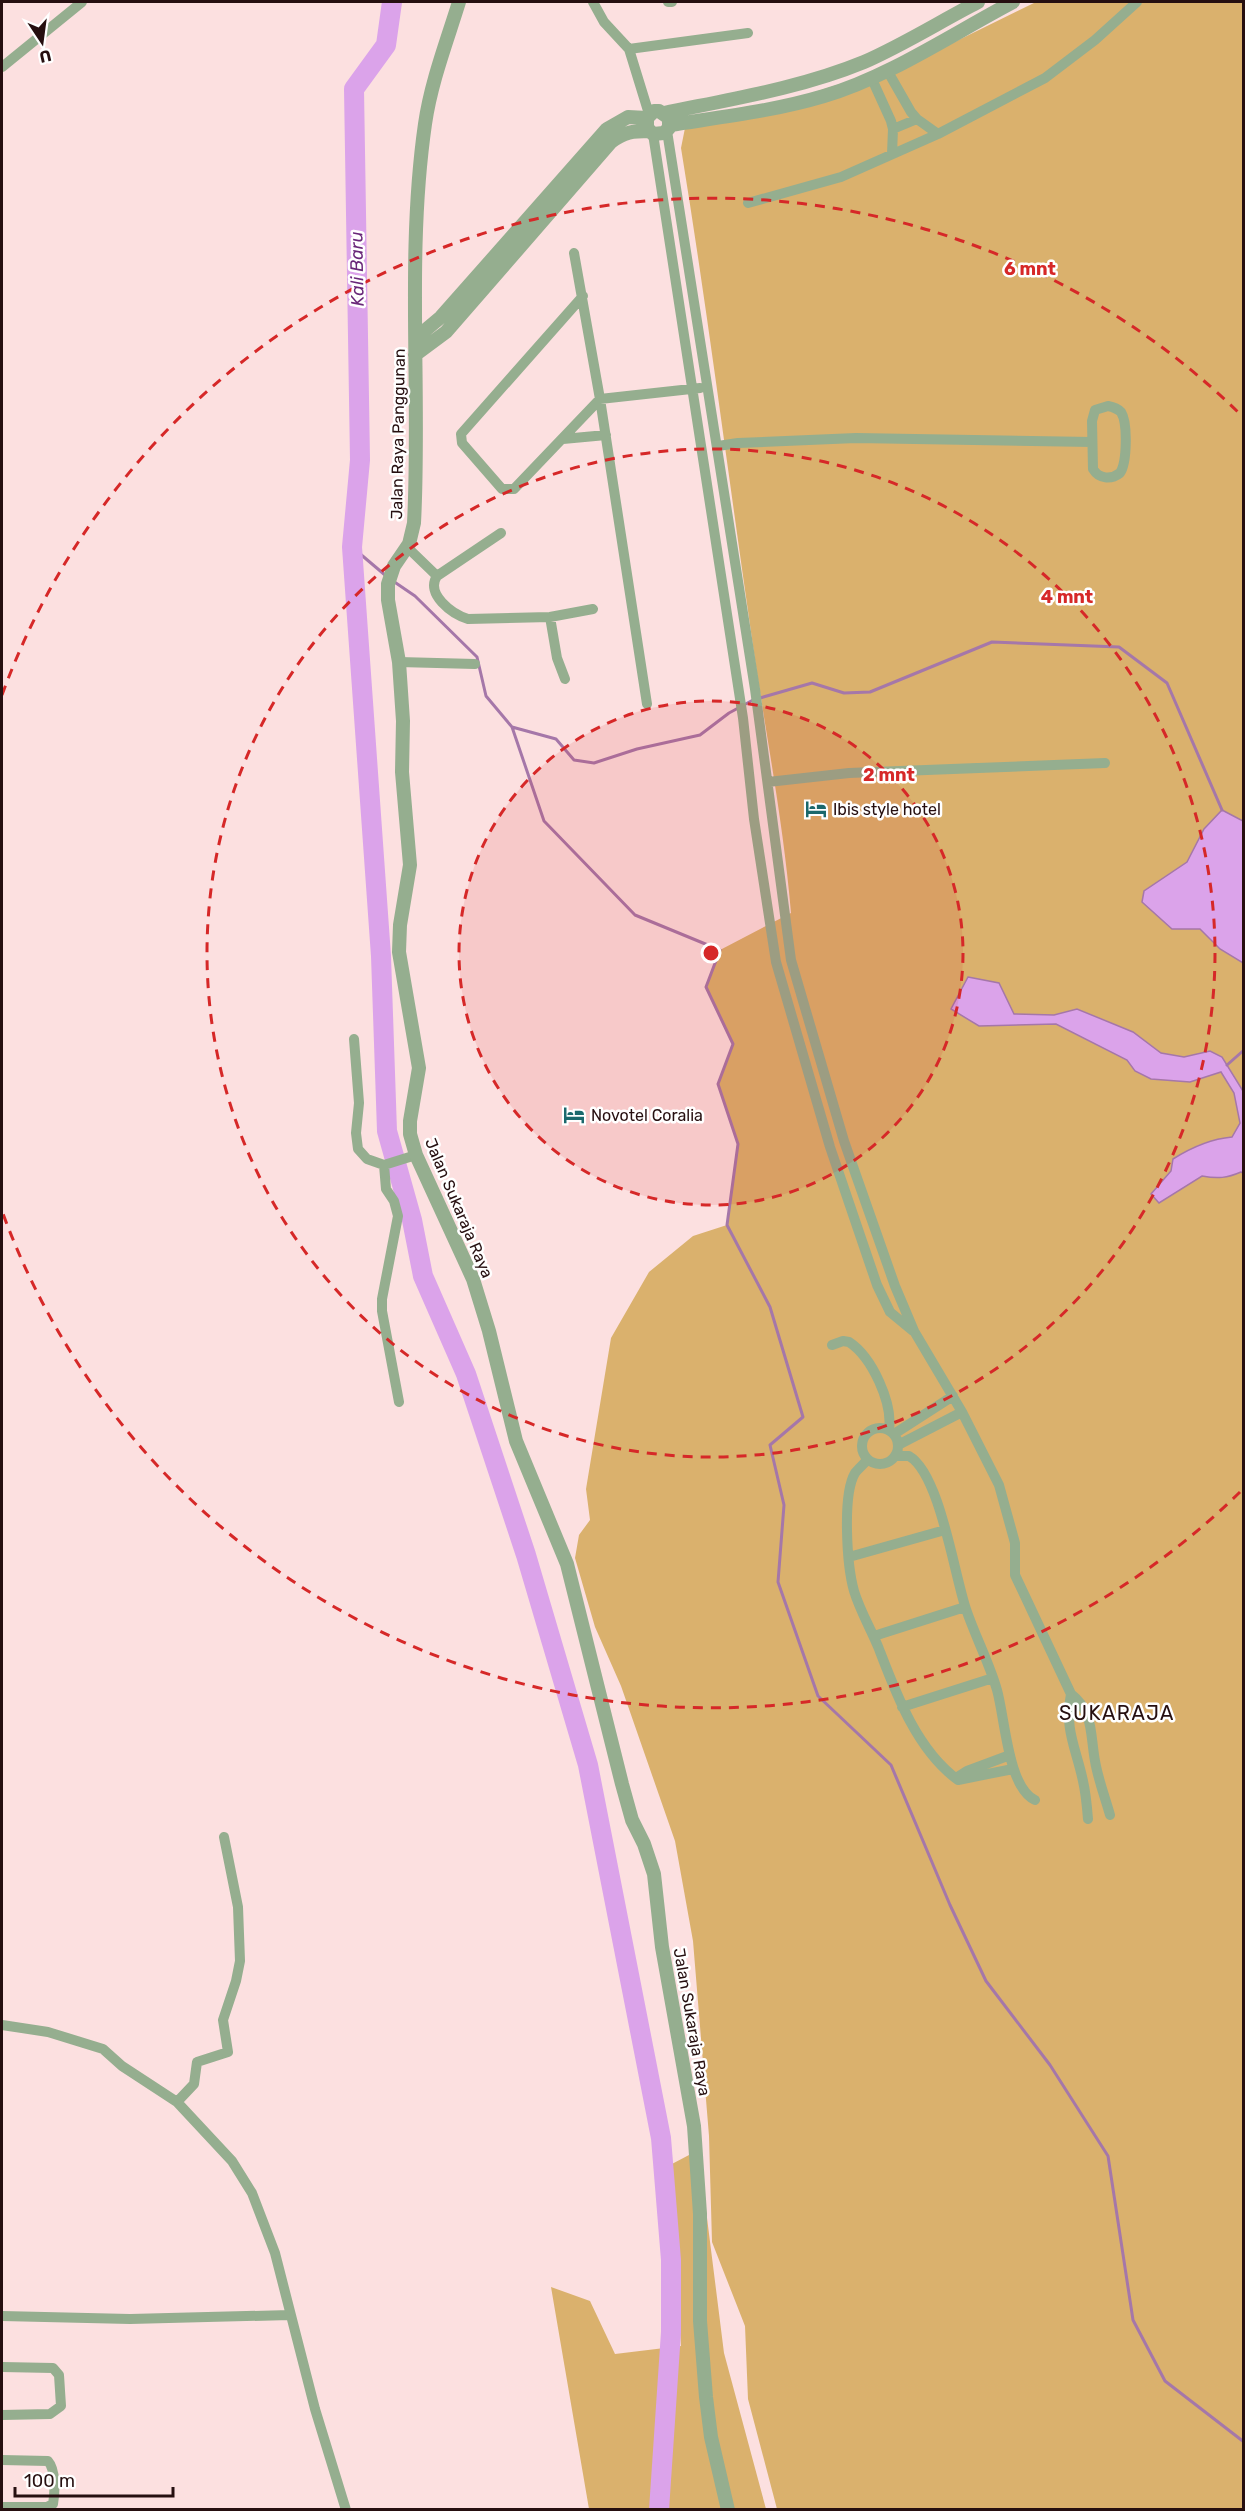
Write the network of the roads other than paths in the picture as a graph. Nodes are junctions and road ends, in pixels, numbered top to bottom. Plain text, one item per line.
1 (82, 2) edge
2 (459, 2) edge
3 (593, 2) edge
4 (978, 2) edge
5 (1013, 2) edge
6 (1137, 2) edge
7 (748, 33) dead end
8 (629, 49) junction
9 (2, 67) edge
10 (887, 70) junction
11 (871, 77) junction
12 (917, 119) junction
13 (657, 124) junction
14 (893, 129) junction
15 (938, 134) junction
16 (892, 154) junction
17 (748, 203) dead end
18 (539, 216) junction
19 (574, 253) dead end
20 (583, 296) junction
21 (416, 338) junction
22 (415, 355) junction
23 (707, 387) junction
24 (693, 388) junction
25 (600, 399) junction
26 (606, 435) junction
27 (563, 439) junction
28 (1092, 442) junction
29 (718, 446) junction
30 (501, 532) dead end
31 (407, 547) junction
32 (437, 576) junction
33 (593, 609) dead end
34 (550, 618) junction
35 (399, 662) junction
36 (475, 664) dead end
37 (565, 679) dead end
38 (647, 704) dead end
39 (1105, 763) dead end
40 (768, 782) junction
41 (774, 834) junction
42 (757, 837) junction
43 (410, 865) joint
44 (791, 960) junction
45 (777, 962) junction
46 (354, 1039) dead end
47 (411, 1156) junction
48 (387, 1164) junction
49 (914, 1331) junction
50 (832, 1346) dead end
51 (953, 1396) junction
52 (399, 1402) dead end
53 (962, 1412) junction
54 (891, 1432) junction
55 (898, 1445) junction
56 (895, 1456) junction
57 (867, 1460) junction
58 (945, 1530) junction
59 (849, 1557) junction
60 (965, 1607) junction
61 (874, 1636) junction
62 (993, 1678) junction
63 (1071, 1694) junction
64 (902, 1707) junction
65 (1010, 1755) junction
66 (1013, 1769) junction
67 (956, 1778) junction
68 (1035, 1800) dead end
69 (1110, 1815) dead end
70 (1088, 1819) dead end
71 (224, 1837) dead end
72 (2, 2025) edge
73 (177, 2103) junction
74 (290, 2315) junction
75 (2, 2316) edge
76 (2, 2367) edge
77 (2, 2415) edge
78 (2, 2460) edge
79 (2, 2507) edge
80 (346, 2510) edge
81 (728, 2510) edge

1 - 9 street
2 - 21 street, Jalan Raya Panggunan
3 - 8 street
4 - 13 street
5 - 10 street
6 - 15 street
7 - 8 street
8 - 13 street
10 - 11 street
10 - 12 street
11 - 13 street
11 - 14 street
12 - 14 street
12 - 15 street
13 - 18 street
13 - 23 street
13 - 24 street
14 - 16 street
15 - 16 street
16 - 17 street
18 - 21 street
18 - 22 street
19 - 20 street
20 - 25 street
20 - 27 street
21 - 22 street, Jalan Raya Panggunan
22 - 31 street, Jalan Raya Panggunan
23 - 24 street
23 - 29 street
24 - 25 street
24 - 42 street
25 - 26 street
25 - 27 street
26 - 27 street
26 - 38 street
28 - 28 street
28 - 29 street
29 - 40 street
30 - 32 street
31 - 32 street
31 - 35 street, Jalan Raya Panggunan
32 - 34 street
33 - 34 street
34 - 37 street
35 - 36 street
35 - 43 street, Jalan Raya Panggunan
39 - 40 street
40 - 41 street
41 - 42 street
41 - 44 street
42 - 45 street
43 - 47 street, Jalan Sukaraja Raya
44 - 45 street
44 - 49 street
45 - 49 street
46 - 48 street
47 - 48 street
47 - 81 street, Jalan Sukaraja Raya
48 - 52 street
49 - 51 street
50 - 54 street
51 - 53 street
51 - 54 street
53 - 55 street
53 - 63 street
54 - 55 street
54 - 57 street
55 - 56 street
56 - 57 street
56 - 58 street
57 - 59 street
58 - 59 street
58 - 60 street
59 - 61 street
60 - 61 street
60 - 62 street
61 - 64 street
62 - 64 street
62 - 65 street
63 - 69 street
63 - 70 street
64 - 67 street
65 - 66 street
65 - 67 street
66 - 67 street
66 - 68 street
71 - 73 street
72 - 73 street
73 - 74 street
74 - 75 street
74 - 80 street
76 - 77 street
78 - 79 street

